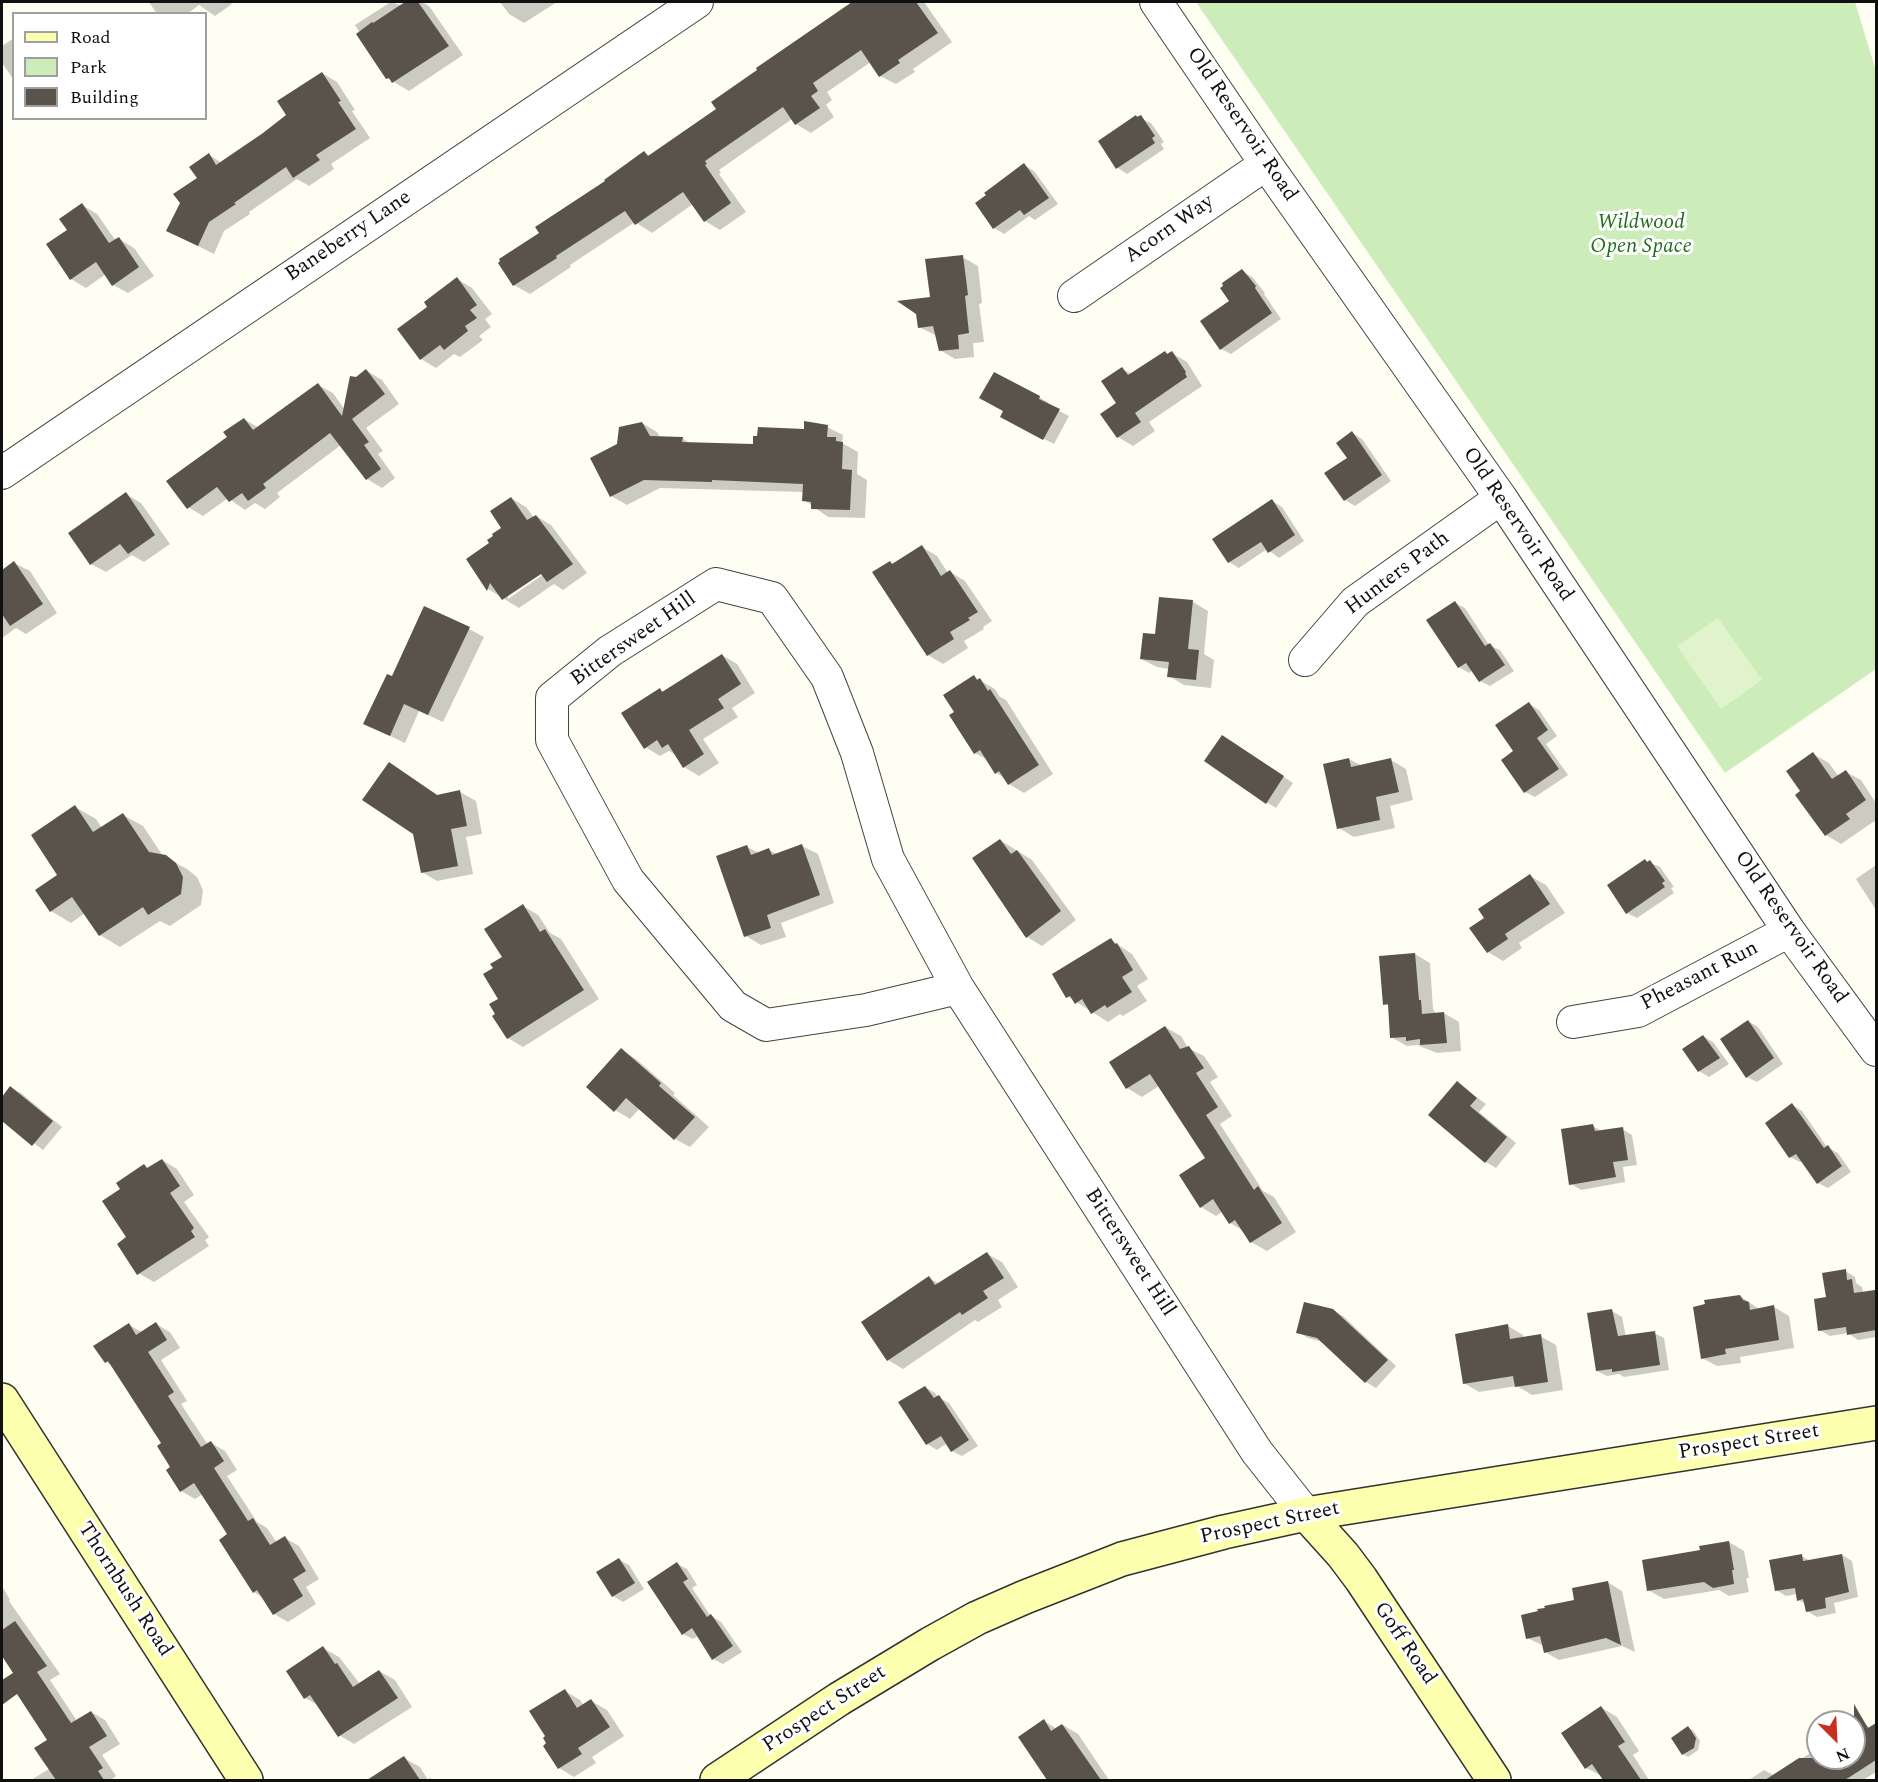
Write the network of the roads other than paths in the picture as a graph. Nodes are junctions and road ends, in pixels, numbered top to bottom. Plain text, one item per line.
1 (697, 2) edge
2 (1156, 2) edge
3 (1266, 164) junction
4 (1074, 296) dead end
5 (2, 473) edge
6 (1501, 498) junction
7 (1305, 660) dead end
8 (1789, 931) junction
9 (958, 988) junction
10 (1573, 1022) dead end
11 (1876, 1050) edge
12 (2, 1400) edge
13 (1876, 1423) edge
14 (1306, 1514) junction
15 (246, 1780) edge
16 (717, 1780) edge
17 (1494, 1780) edge

1 - 5 street, Baneberry Lane
2 - 3 street, Old Reservoir Road
3 - 4 street, Acorn Way
3 - 6 street, Old Reservoir Road
6 - 7 street, Hunters Path
6 - 8 street, Old Reservoir Road
8 - 10 street, Pheasant Run
8 - 11 street, Old Reservoir Road
9 - 9 street, Bittersweet Hill
9 - 14 street, Bittersweet Hill
12 - 15 main road, Thornbush Road
13 - 14 main road, Prospect Street
14 - 16 main road, Prospect Street
14 - 17 main road, Goff Road

